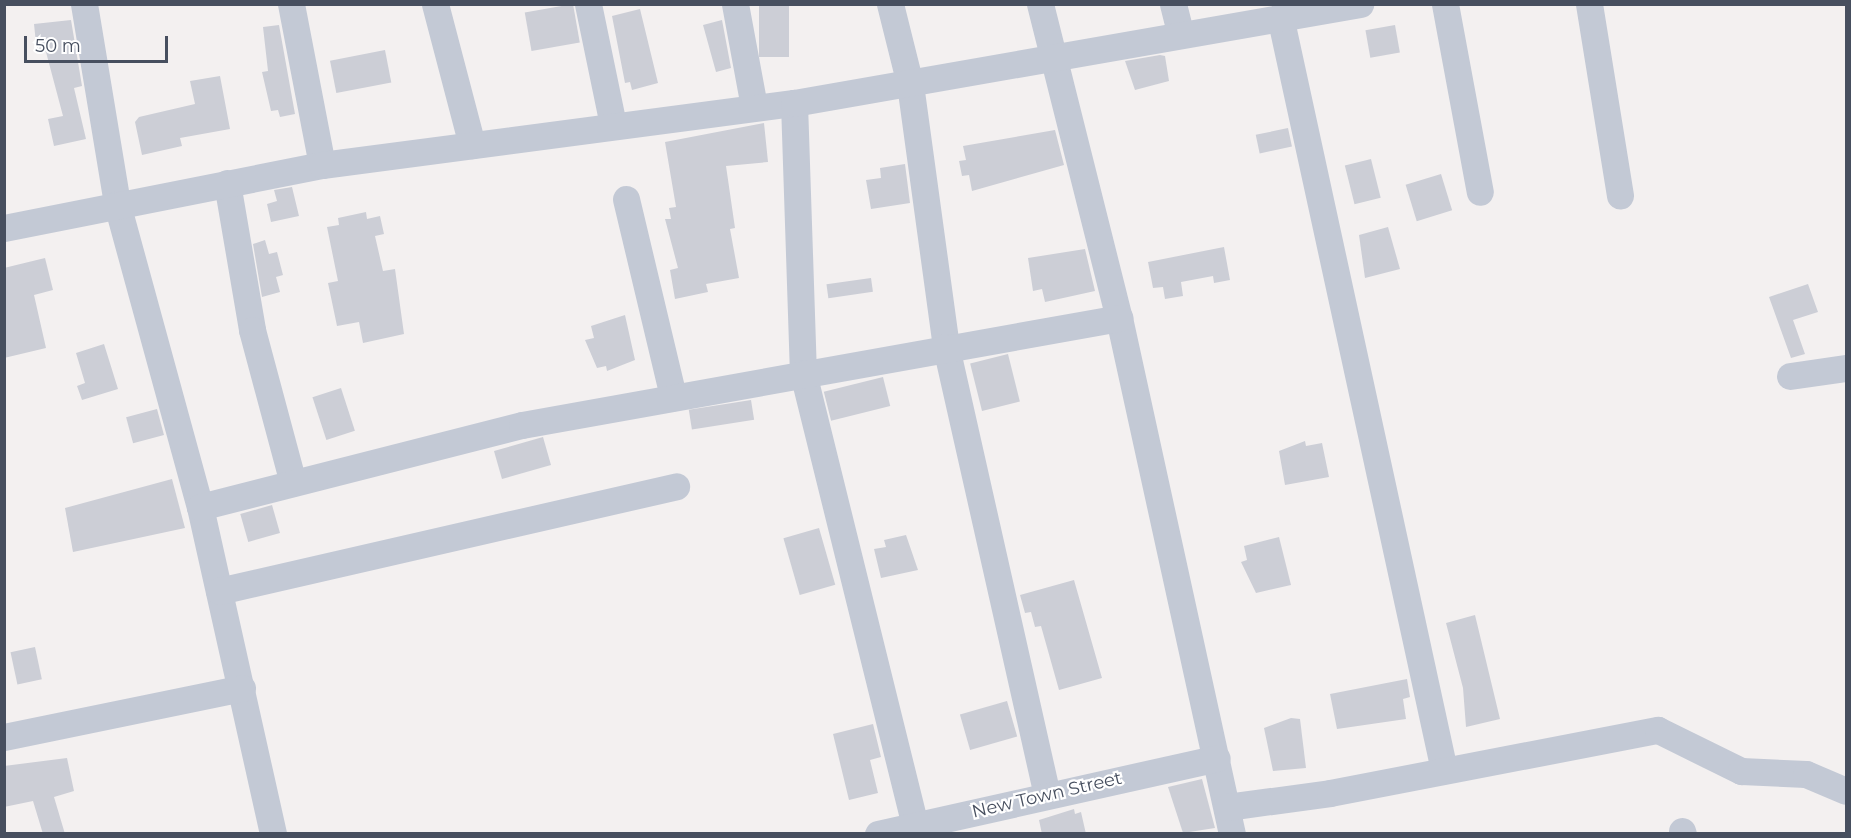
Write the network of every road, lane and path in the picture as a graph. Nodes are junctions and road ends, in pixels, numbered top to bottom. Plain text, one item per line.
1 (84, 4) edge
2 (291, 4) edge
3 (435, 4) edge
4 (588, 4) edge
5 (735, 4) edge
6 (890, 4) edge
7 (1040, 4) edge
8 (1173, 4) edge
9 (1360, 4) edge
10 (1445, 4) edge
11 (1589, 4) edge
12 (1316, 8) edge
13 (1280, 16) junction
14 (1180, 33) junction
15 (1053, 54) junction
16 (910, 84) junction
17 (794, 103) junction
18 (754, 107) junction
19 (613, 125) junction
20 (472, 144) junction
21 (322, 165) junction
22 (227, 183) junction
23 (1480, 192) dead end
24 (1620, 196) dead end
25 (626, 199) dead end
26 (117, 204) junction
27 (4, 228) edge
28 (1119, 318) junction
29 (946, 347) junction
30 (1846, 368) edge
31 (803, 373) junction
32 (1791, 376) dead end
33 (673, 397) junction
34 (293, 483) junction
35 (676, 486) dead end
36 (200, 507) junction
37 (219, 591) junction
38 (242, 688) junction
39 (4, 737) edge
40 (1217, 758) junction
41 (1444, 770) junction
42 (1846, 791) edge
43 (1047, 794) junction
44 (1227, 807) junction
45 (915, 825) junction
46 (273, 834) edge
47 (878, 834) edge
48 (1232, 834) edge

1 - 26 street
2 - 21 street
3 - 20 street
4 - 19 street
5 - 18 street
6 - 16 street
7 - 15 street
8 - 14 street
9 - 12 street
10 - 23 street
11 - 24 street
12 - 13 street
13 - 14 street
13 - 41 street
14 - 15 street
15 - 16 street
15 - 28 street
16 - 17 street
16 - 29 street
17 - 18 street
17 - 31 street
18 - 19 street
19 - 20 street
20 - 21 street
21 - 22 street
22 - 26 street
22 - 34 street
25 - 33 street
26 - 27 street
26 - 36 street
28 - 29 street
28 - 40 street
29 - 31 street
29 - 43 street
30 - 32 street
31 - 33 street
31 - 45 street
33 - 34 street
34 - 36 street
35 - 37 street
36 - 37 street
37 - 38 street
38 - 39 street
38 - 46 street
40 - 43 street, New Town Street
40 - 44 street
41 - 42 street
41 - 44 street
43 - 45 street, New Town Street
44 - 48 street
45 - 47 street, New Town Street

